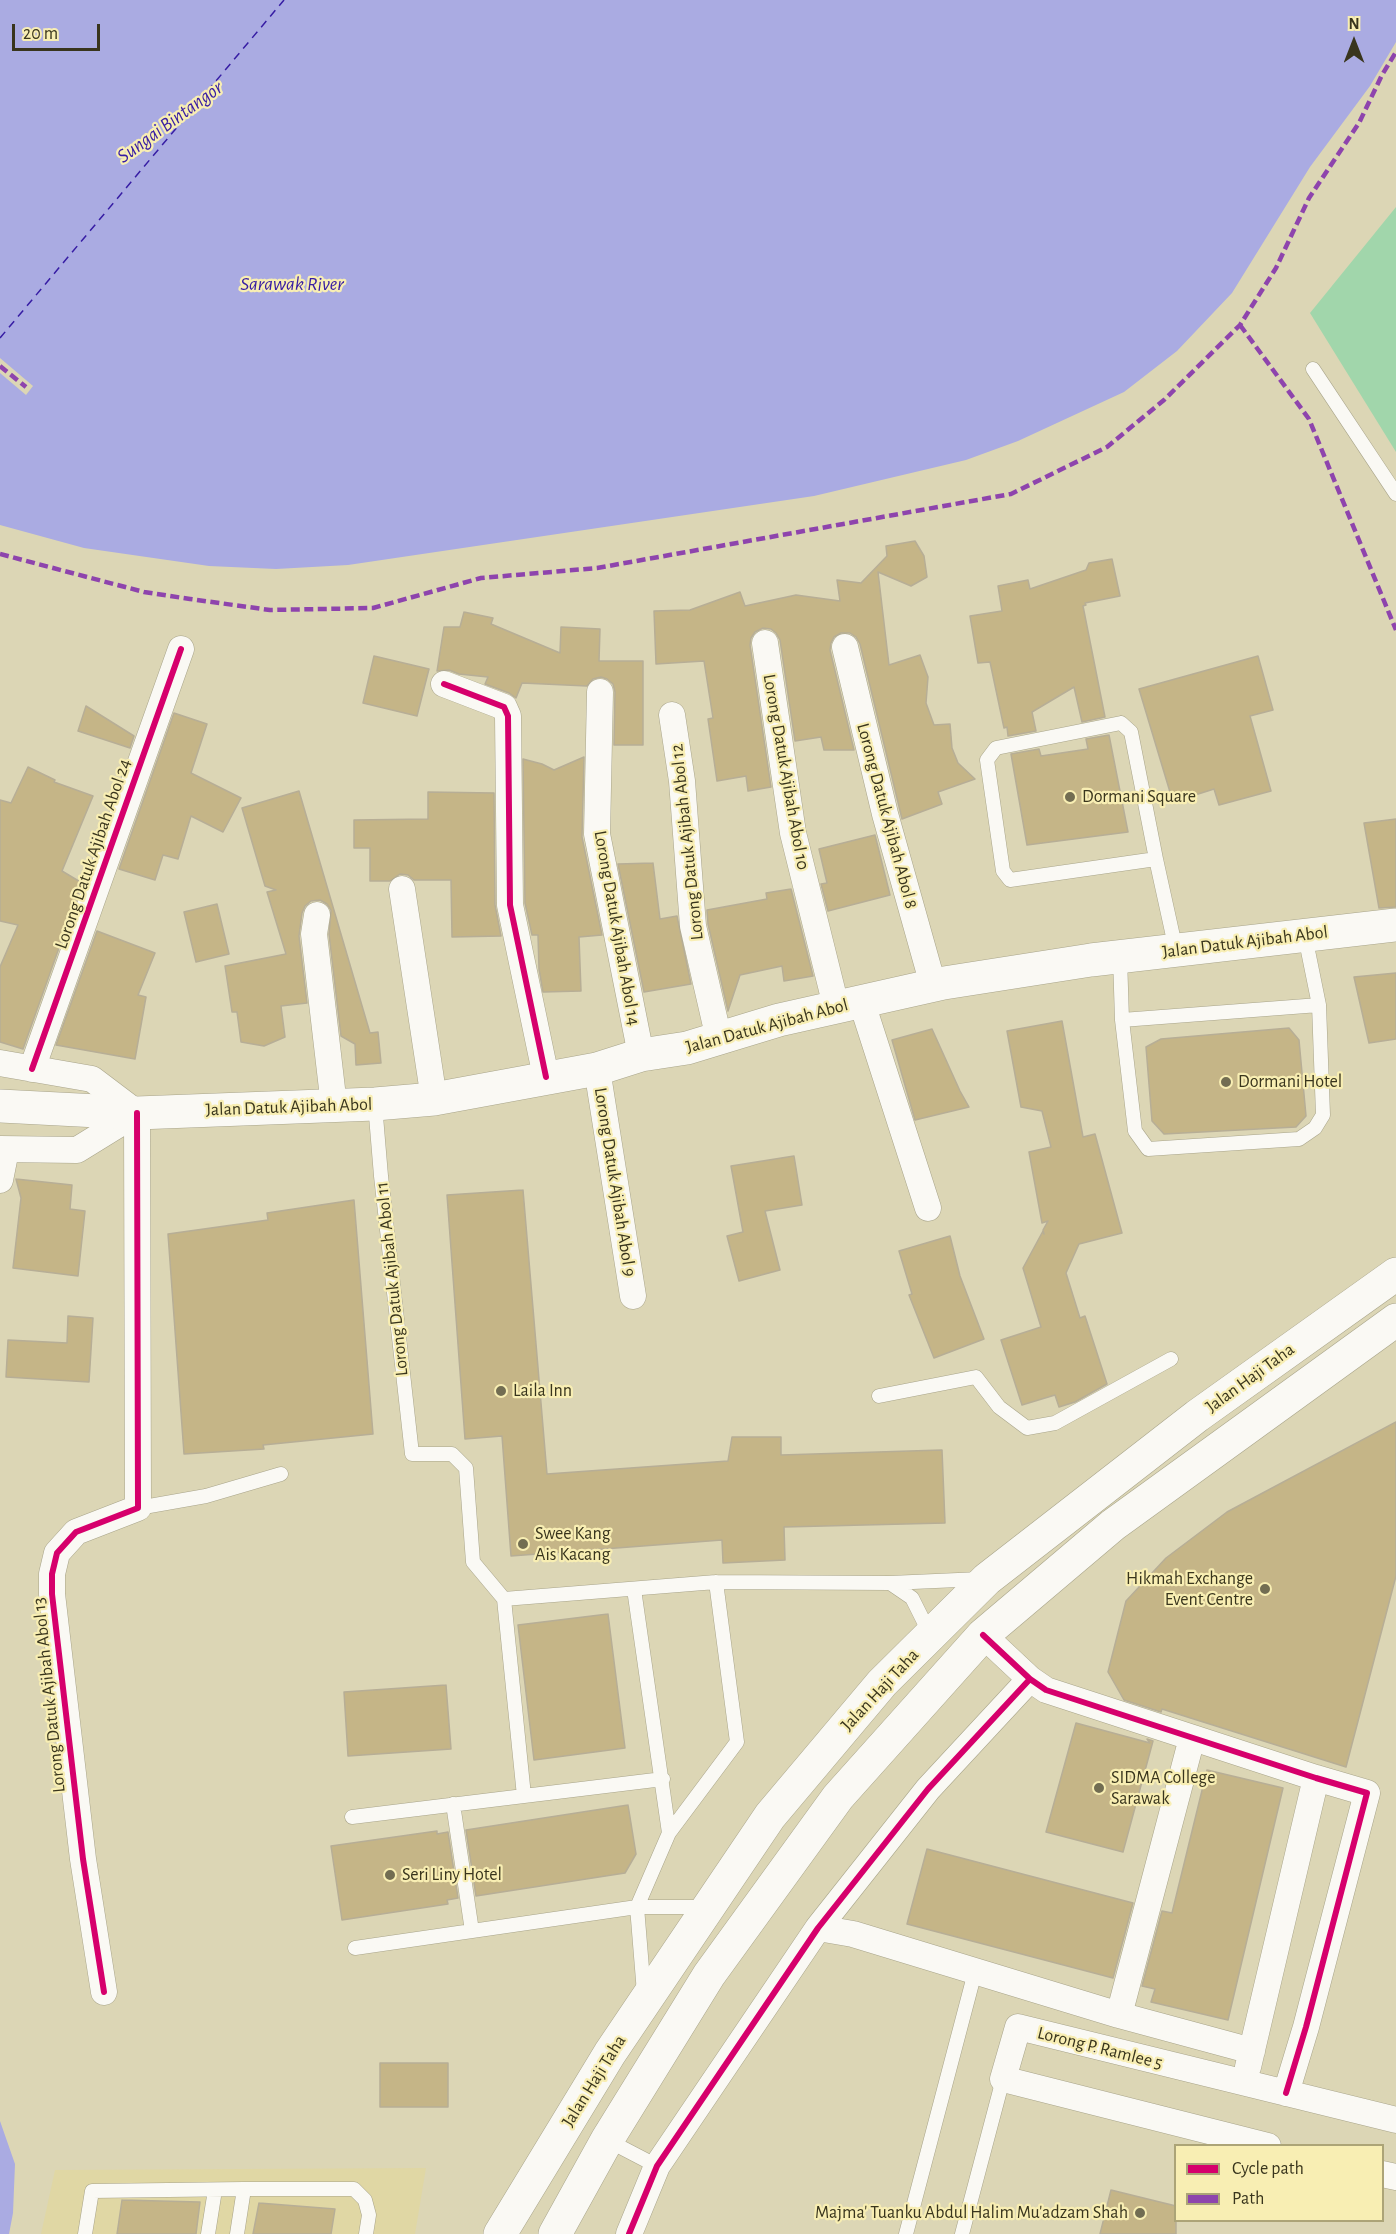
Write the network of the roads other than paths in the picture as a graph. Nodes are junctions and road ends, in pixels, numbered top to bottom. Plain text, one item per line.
1 (1313, 369) dead end
2 (1396, 494) edge
3 (765, 643) dead end
4 (845, 647) dead end
5 (181, 649) dead end
6 (444, 684) dead end
7 (600, 692) dead end
8 (672, 715) dead end
9 (1156, 859) junction
10 (402, 889) dead end
11 (317, 915) dead end
12 (1396, 925) edge
13 (1305, 936) junction
14 (1176, 950) junction
15 (1120, 957) junction
16 (933, 985) junction
17 (848, 1003) junction
18 (1319, 1005) junction
19 (1122, 1020) junction
20 (719, 1039) junction
21 (641, 1055) junction
22 (0, 1064) edge
23 (33, 1069) junction
24 (597, 1069) junction
25 (546, 1077) junction
26 (434, 1099) junction
27 (375, 1104) junction
28 (0, 1106) edge
29 (334, 1106) junction
30 (137, 1113) junction
31 (3, 1150) edge
32 (0, 1180) edge
33 (928, 1208) dead end
34 (1396, 1274) edge
35 (633, 1296) dead end
36 (1396, 1320) edge
37 (1171, 1359) dead end
38 (879, 1396) dead end
39 (282, 1474) dead end
40 (138, 1508) junction
41 (987, 1579) junction
42 (716, 1582) junction
43 (890, 1583) junction
44 (634, 1589) junction
45 (504, 1599) junction
46 (983, 1635) junction
47 (931, 1636) junction
48 (1030, 1679) junction
49 (1192, 1738) junction
50 (1316, 1778) junction
51 (663, 1779) junction
52 (524, 1796) junction
53 (453, 1804) junction
54 (352, 1817) dead end
55 (669, 1833) junction
56 (637, 1907) junction
57 (709, 1907) junction
58 (818, 1928) junction
59 (472, 1931) junction
60 (355, 1948) dead end
61 (975, 1972) junction
62 (104, 1992) dead end
63 (645, 2001) junction
64 (1119, 2015) junction
65 (1252, 2051) junction
66 (1003, 2079) junction
67 (1244, 2083) junction
68 (1286, 2093) junction
69 (1396, 2120) edge
70 (607, 2140) junction
71 (1264, 2144) edge
72 (657, 2166) junction
73 (244, 2189) junction
74 (215, 2190) junction
75 (85, 2234) edge
76 (208, 2234) edge
77 (237, 2234) edge
78 (366, 2234) edge
79 (500, 2234) edge
80 (555, 2234) edge
81 (629, 2234) edge
82 (906, 2234) edge
83 (962, 2234) edge

1 - 2 lane
3 - 17 street, Lorong Datuk Ajibah Abol 10
4 - 16 street, Lorong Datuk Ajibah Abol 8
5 - 23 street, Lorong Datuk Ajibah Abol 24
6 - 25 street
7 - 21 street, Lorong Datuk Ajibah Abol 14
8 - 20 street, Lorong Datuk Ajibah Abol 12
9 - 9 lane
9 - 14 lane
10 - 26 street
11 - 29 street
12 - 13 main road, Jalan Datuk Ajibah Abol
13 - 14 main road, Jalan Datuk Ajibah Abol
13 - 18 lane
14 - 15 main road, Jalan Datuk Ajibah Abol
15 - 16 main road, Jalan Datuk Ajibah Abol
15 - 19 lane
16 - 17 main road, Jalan Datuk Ajibah Abol
17 - 20 main road, Jalan Datuk Ajibah Abol
17 - 33 street, Lorong Datuk Ajibah Abol 10
18 - 19 lane
18 - 19 lane
20 - 21 main road, Jalan Datuk Ajibah Abol
21 - 24 main road, Jalan Datuk Ajibah Abol
22 - 23 street
23 - 30 street
24 - 25 main road, Jalan Datuk Ajibah Abol
24 - 35 street, Lorong Datuk Ajibah Abol 9
25 - 26 main road, Jalan Datuk Ajibah Abol
26 - 27 main road, Jalan Datuk Ajibah Abol
27 - 29 main road, Jalan Datuk Ajibah Abol
27 - 45 lane, Lorong Datuk Ajibah Abol 11
28 - 30 main road, Jalan Datuk Ajibah Abol
29 - 30 main road, Jalan Datuk Ajibah Abol
30 - 31 street
30 - 40 street
31 - 32 street
34 - 41 main road, Jalan Haji Taha
36 - 46 main road
37 - 38 lane
39 - 40 lane
40 - 62 street, Lorong Datuk Ajibah Abol 13
41 - 43 lane
41 - 47 main road, Jalan Haji Taha
42 - 43 lane
42 - 44 lane
42 - 55 lane
43 - 47 lane
44 - 45 lane
44 - 51 lane
45 - 52 lane
46 - 48 street
46 - 70 main road
47 - 57 main road, Jalan Haji Taha
48 - 49 street
48 - 58 street
49 - 50 street
49 - 64 street
50 - 65 street
50 - 68 street
51 - 52 lane
51 - 55 lane
52 - 53 lane
53 - 54 lane
53 - 59 lane
55 - 56 lane
56 - 57 lane
56 - 59 lane
56 - 63 lane
57 - 63 main road, Jalan Haji Taha
58 - 61 street
58 - 72 street
59 - 60 lane
61 - 64 street
61 - 82 lane
63 - 79 main road, Jalan Haji Taha
64 - 65 street
65 - 67 street
66 - 67 street, Lorong P. Ramlee 5
66 - 71 street
66 - 83 lane
67 - 68 street, Lorong P. Ramlee 5
68 - 69 street, Lorong P. Ramlee 5
70 - 72 lane
70 - 80 main road
72 - 81 street
73 - 74 lane
73 - 77 lane
73 - 78 lane
74 - 75 lane
74 - 76 lane

